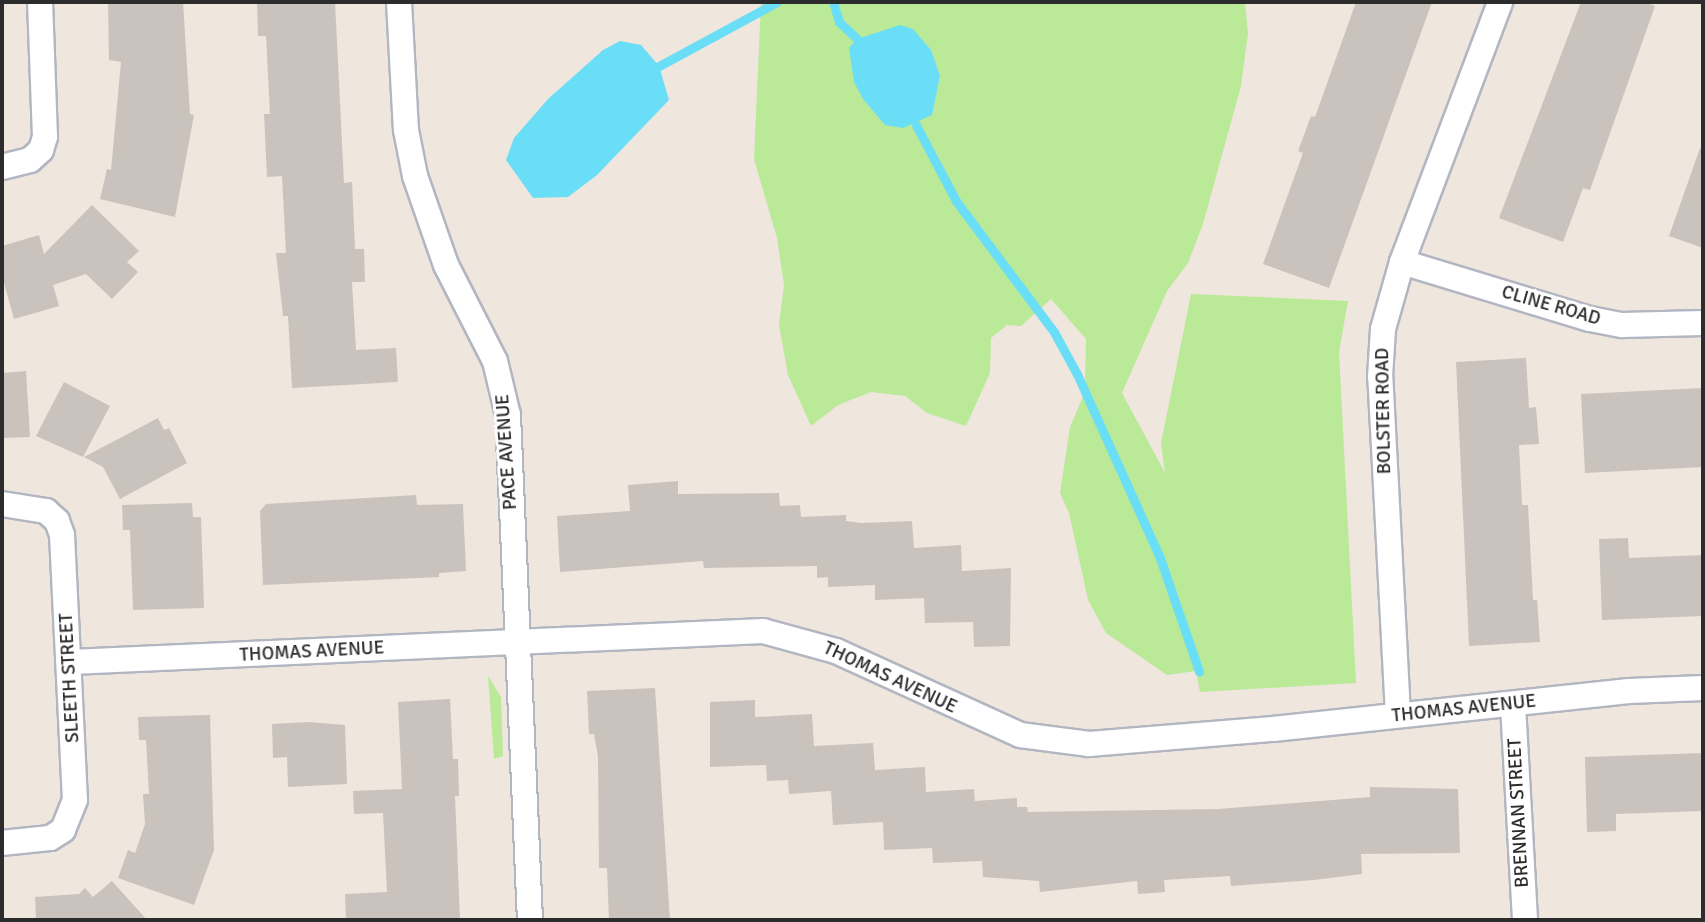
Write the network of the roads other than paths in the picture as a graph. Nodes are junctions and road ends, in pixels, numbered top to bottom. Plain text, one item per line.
1 (40, 2) edge
2 (399, 2) edge
3 (1500, 2) edge
4 (2, 167) edge
5 (1402, 262) junction
6 (1703, 323) edge
7 (2, 504) edge
8 (516, 643) junction
9 (71, 662) junction
10 (1703, 688) edge
11 (1513, 705) junction
12 (1398, 715) junction
13 (2, 844) edge
14 (530, 920) edge
15 (1525, 920) edge

1 - 4 street
2 - 8 street, PACE AVENUE
3 - 5 street, BOLSTER ROAD
5 - 6 street, CLINE ROAD
5 - 12 street, BOLSTER ROAD
7 - 9 street, SLEETH STREET
8 - 9 street, THOMAS AVENUE
8 - 12 street, THOMAS AVENUE
8 - 14 street, PACE AVENUE
9 - 13 street, SLEETH STREET
10 - 11 street, THOMAS AVENUE
11 - 12 street, THOMAS AVENUE
11 - 15 street, BRENNAN STREET

